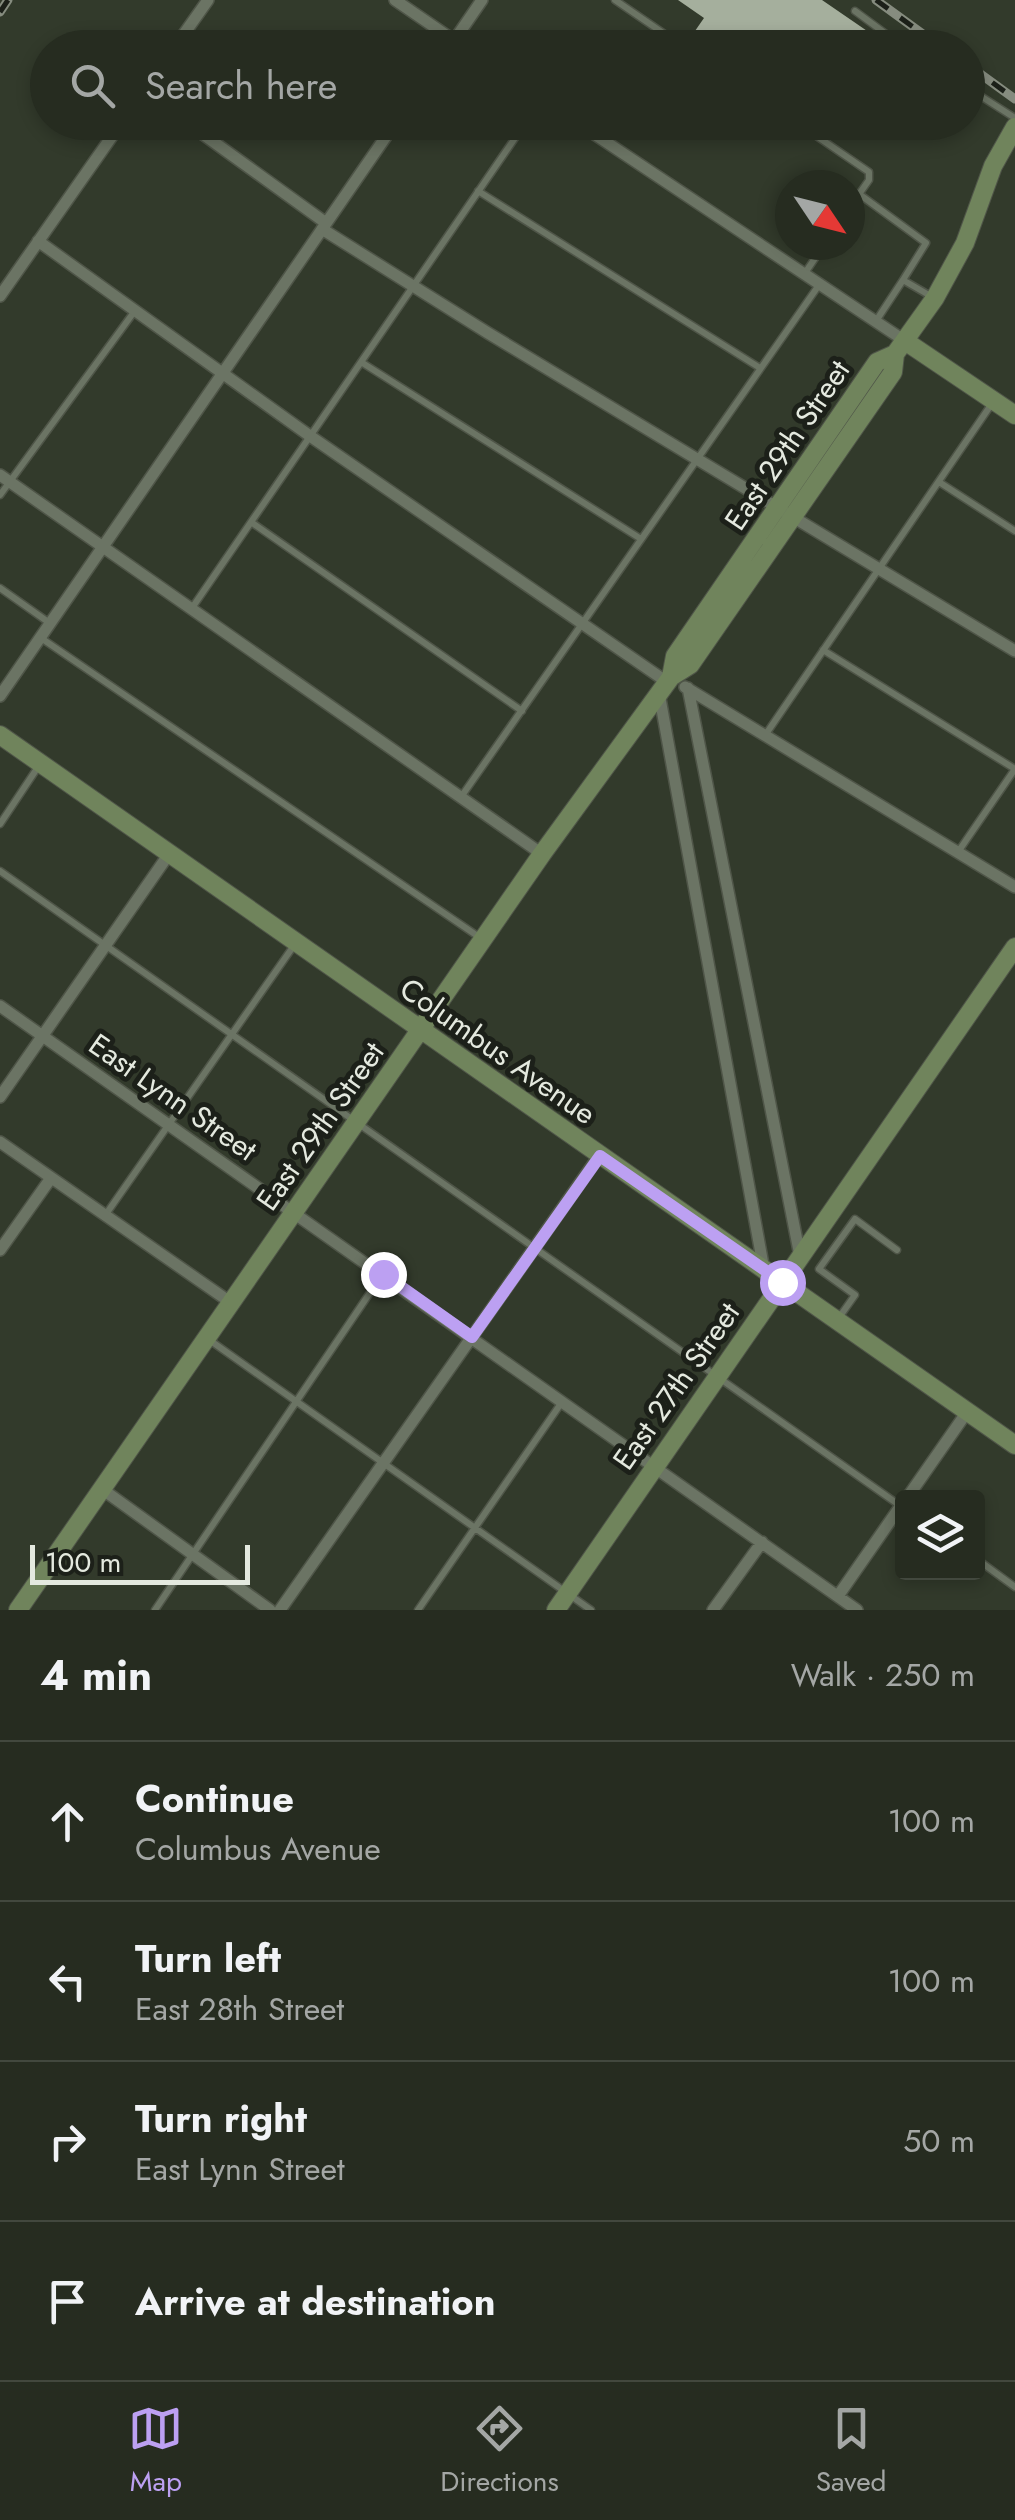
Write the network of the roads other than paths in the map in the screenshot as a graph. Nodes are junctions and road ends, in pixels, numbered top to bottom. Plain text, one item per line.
1 (208, 0) edge
2 (396, 0) edge
3 (482, 0) edge
4 (614, 0) edge
5 (855, 11) dead end
6 (187, 30) edge
7 (436, 30) edge
8 (465, 30) edge
9 (658, 30) edge
10 (880, 30) edge
11 (985, 99) edge
12 (1015, 118) edge
13 (1015, 127) edge
14 (109, 140) edge
15 (210, 140) edge
16 (384, 140) edge
17 (513, 140) edge
18 (603, 140) edge
19 (823, 140) edge
20 (865, 186) edge
21 (478, 191) junction
22 (865, 198) edge
23 (324, 226) junction
24 (38, 242) junction
25 (814, 260) edge
26 (804, 274) junction
27 (903, 280) junction
28 (820, 284) junction
29 (414, 286) junction
30 (0, 296) edge
31 (935, 298) junction
32 (134, 311) junction
33 (876, 322) junction
34 (900, 348) junction
35 (361, 362) junction
36 (760, 368) junction
37 (221, 374) junction
38 (994, 401) junction
39 (1015, 415) edge
40 (310, 436) junction
41 (696, 459) junction
42 (5, 478) edge
43 (939, 482) junction
44 (0, 495) edge
45 (785, 513) junction
46 (251, 522) junction
47 (1015, 531) edge
48 (641, 539) junction
49 (103, 547) junction
50 (878, 570) junction
51 (0, 588) edge
52 (192, 609) junction
53 (51, 624) junction
54 (583, 624) junction
55 (42, 638) junction
56 (824, 650) junction
57 (1015, 651) edge
58 (666, 684) junction
59 (688, 688) junction
60 (0, 696) edge
61 (522, 711) junction
62 (0, 735) edge
63 (766, 736) junction
64 (40, 763) junction
65 (1015, 769) edge
66 (461, 798) junction
67 (0, 824) edge
68 (958, 852) junction
69 (168, 854) junction
70 (542, 854) junction
71 (0, 870) edge
72 (1015, 886) edge
73 (482, 940) junction
74 (296, 943) junction
75 (106, 944) junction
76 (1015, 948) edge
77 (0, 1006) edge
78 (420, 1030) junction
79 (232, 1034) junction
80 (42, 1036) junction
81 (0, 1097) edge
82 (356, 1123) junction
83 (168, 1125) junction
84 (0, 1142) edge
85 (600, 1156) junction
86 (50, 1178) junction
87 (293, 1212) junction
88 (104, 1217) junction
89 (822, 1224) junction
90 (842, 1238) junction
91 (535, 1248) junction
92 (0, 1250) edge
93 (897, 1250) dead end
94 (800, 1256) junction
95 (764, 1270) junction
96 (819, 1270) junction
97 (383, 1274) junction
98 (782, 1282) junction
99 (230, 1302) junction
100 (837, 1320) junction
101 (472, 1337) junction
102 (206, 1338) junction
103 (716, 1376) junction
104 (296, 1401) junction
105 (563, 1401) junction
106 (967, 1412) junction
107 (1015, 1446) edge
108 (383, 1463) junction
109 (654, 1466) junction
110 (102, 1489) junction
111 (913, 1490) edge
112 (895, 1499) edge
113 (895, 1515) edge
114 (474, 1529) junction
115 (762, 1542) junction
116 (193, 1554) junction
117 (985, 1565) edge
118 (1015, 1586) edge
119 (567, 1594) junction
120 (838, 1596) junction
121 (20, 1609) edge
122 (155, 1610) edge
123 (270, 1610) edge
124 (280, 1610) edge
125 (418, 1610) edge
126 (556, 1610) edge
127 (591, 1610) edge
128 (714, 1610) edge
129 (857, 1610) edge

1 - 6 street
2 - 7 street
3 - 8 street
4 - 9 lane
5 - 10 lane
11 - 12 lane
13 - 31 street, East 29th Street
14 - 24 street
15 - 23 street
16 - 23 street
17 - 21 lane
18 - 26 street
19 - 20 lane
21 - 29 lane
21 - 36 lane
22 - 27 lane
23 - 29 street
23 - 37 street
24 - 30 street
24 - 32 street
25 - 26 lane
26 - 28 street
27 - 31 lane
27 - 33 lane
28 - 33 street
28 - 36 lane
29 - 35 lane
29 - 41 street
31 - 34 street, East 29th Street
32 - 37 street
32 - 42 lane
33 - 34 street
34 - 38 street
34 - 45 street, East 29th Street
35 - 40 lane
35 - 48 lane
36 - 41 lane
37 - 40 street
37 - 49 street
38 - 39 street
38 - 43 lane
40 - 46 lane
40 - 54 street
41 - 45 street
41 - 48 lane
42 - 44 lane
42 - 49 street
43 - 47 lane
43 - 50 lane
45 - 50 street
45 - 58 street, East 29th Street
46 - 52 lane
46 - 61 lane
48 - 54 lane
49 - 52 street
49 - 53 street
50 - 56 lane
50 - 57 street
51 - 53 lane
52 - 66 street
53 - 55 street
54 - 58 street
54 - 61 lane
55 - 60 street
55 - 73 lane
56 - 63 lane
56 - 65 lane
58 - 59 street
58 - 70 street, East 29th Street
58 - 95 street
59 - 63 street
59 - 94 street
61 - 66 lane
62 - 64 street, Columbus Avenue
63 - 68 street
64 - 67 lane
64 - 69 street, Columbus Avenue
65 - 68 lane
66 - 70 street
68 - 72 street
69 - 74 street, Columbus Avenue
69 - 75 street
70 - 73 street, East 29th Street
71 - 75 lane
73 - 78 street, East 29th Street
74 - 78 street, Columbus Avenue
74 - 79 lane
75 - 79 lane
75 - 80 street
76 - 89 street, East 27th Street
77 - 80 street, East Lynn Street
78 - 82 street, East 29th Street
78 - 85 street, Columbus Avenue
79 - 82 lane
79 - 83 lane
80 - 81 street
80 - 83 street, East Lynn Street
82 - 87 street, East 29th Street
82 - 91 lane
83 - 87 street, East Lynn Street
83 - 88 lane
84 - 86 street
85 - 91 street
85 - 95 street, Columbus Avenue
86 - 88 street
86 - 92 street
87 - 97 street, East Lynn Street
87 - 99 street, East 29th Street
88 - 99 street
89 - 90 lane
89 - 94 street, East 27th Street
90 - 93 lane
90 - 96 lane
91 - 101 street
91 - 103 lane
94 - 96 lane
94 - 98 street, East 27th Street
95 - 98 street, Columbus Avenue
96 - 100 lane
97 - 101 street, East Lynn Street
97 - 104 lane
98 - 100 street, Columbus Avenue
98 - 103 street, East 27th Street
99 - 102 street, East 29th Street
100 - 106 street, Columbus Avenue
101 - 105 street, East Lynn Street
101 - 108 street
102 - 104 lane
102 - 110 street, East 29th Street
103 - 109 street, East 27th Street
103 - 112 lane
104 - 108 lane
104 - 116 lane
105 - 109 street, East Lynn Street
105 - 114 lane
106 - 107 street, Columbus Avenue
106 - 111 street
108 - 114 lane
108 - 124 street
109 - 115 street, East Lynn Street
109 - 119 street, East 27th Street
110 - 116 street
110 - 121 street, East 29th Street
113 - 120 street
114 - 119 lane
114 - 125 lane
115 - 120 street, East Lynn Street
115 - 128 street
116 - 122 lane
116 - 123 street
117 - 118 lane
119 - 126 street, East 27th Street
119 - 127 lane
120 - 129 street, East Lynn Street

